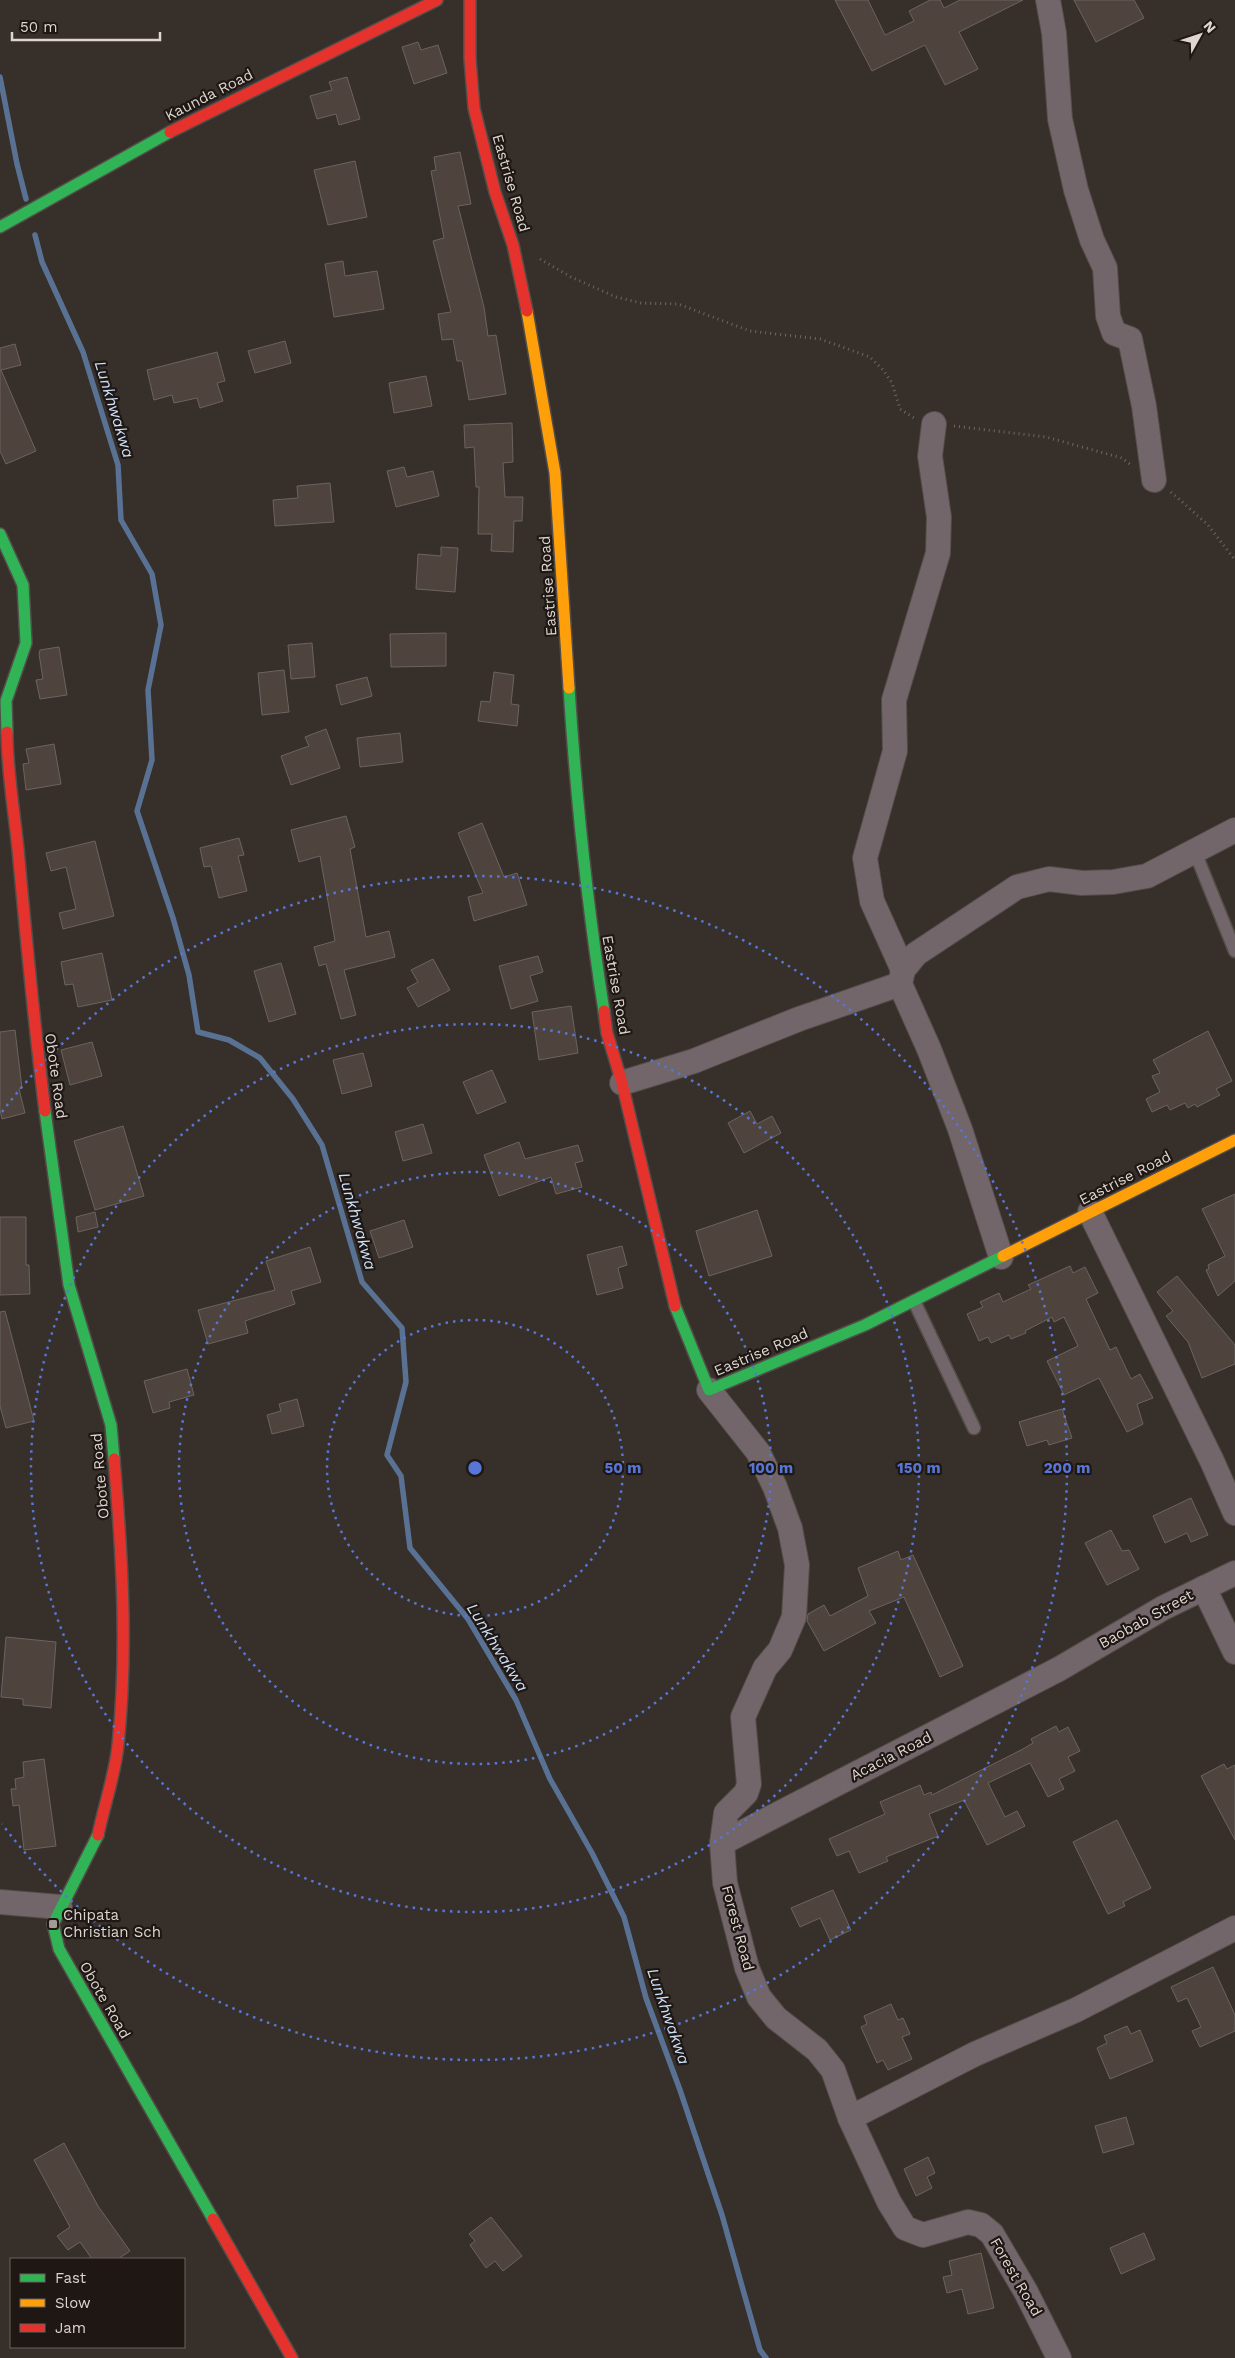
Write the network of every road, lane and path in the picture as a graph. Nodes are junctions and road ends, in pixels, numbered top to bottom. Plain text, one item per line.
1 (437, 0) edge
2 (470, 0) edge
3 (1048, 0) edge
4 (0, 227) edge
5 (513, 245) junction
6 (934, 424) junction
7 (1154, 480) junction
8 (0, 534) edge
9 (1235, 560) edge
10 (1235, 830) edge
11 (1195, 852) junction
12 (1235, 951) edge
13 (902, 977) junction
14 (622, 1083) junction
15 (1235, 1140) edge
16 (1090, 1212) junction
17 (1001, 1257) junction
18 (914, 1301) junction
19 (709, 1390) junction
20 (974, 1428) dead end
21 (1235, 1513) edge
22 (1235, 1573) edge
23 (1204, 1588) junction
24 (1235, 1652) edge
25 (1059, 1669) joint
26 (722, 1843) junction
27 (0, 1902) edge
28 (60, 1907) junction
29 (1235, 1928) edge
30 (850, 2118) junction
31 (292, 2358) edge
32 (1059, 2358) edge

1 - 4 street, Kaunda Road
2 - 5 street, Eastrise Road
3 - 7 street
5 - 6 path
5 - 14 street, Eastrise Road
6 - 7 path
6 - 13 street
7 - 9 path
8 - 28 street, Obote Road
10 - 11 street
11 - 12 lane
11 - 13 street
13 - 14 street
13 - 17 street
14 - 19 street, Eastrise Road
15 - 16 street, Eastrise Road
16 - 17 street, Eastrise Road
16 - 21 street
17 - 18 street, Eastrise Road
18 - 19 street, Eastrise Road
18 - 20 lane
19 - 26 street, Forest Road
22 - 23 street, Baobab Street
23 - 24 street
23 - 25 street, Baobab Street
25 - 26 street, Acacia Road
26 - 30 street, Forest Road
27 - 28 street
28 - 31 street, Obote Road
29 - 30 street
30 - 32 street, Forest Road

